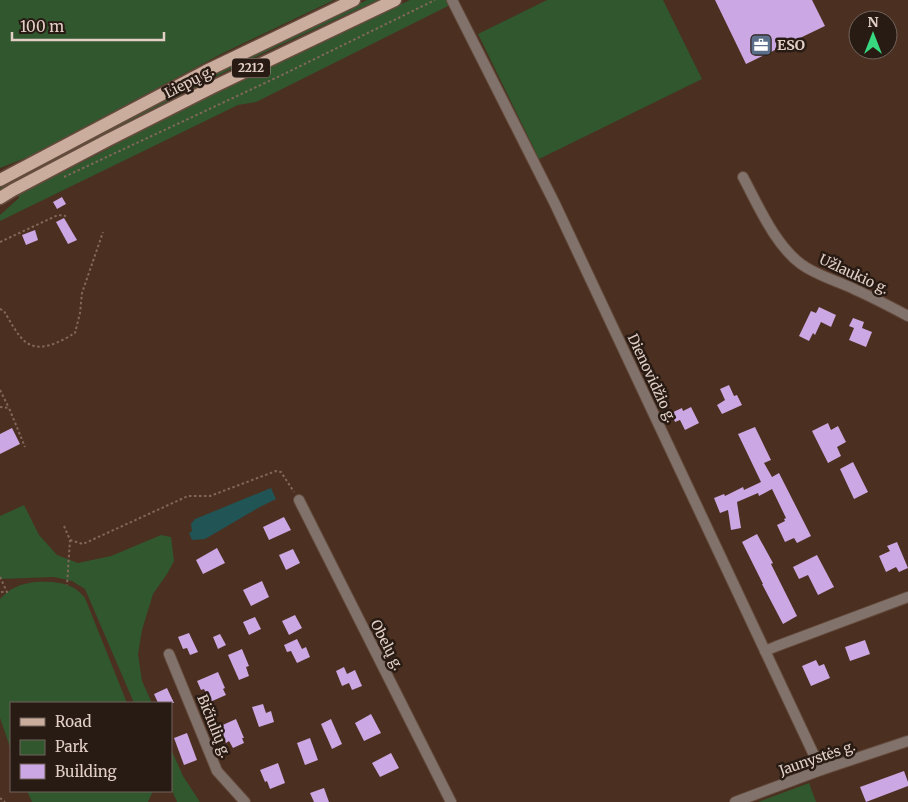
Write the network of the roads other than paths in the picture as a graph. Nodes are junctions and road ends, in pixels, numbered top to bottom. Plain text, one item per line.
1 (354, 0) edge
2 (395, 0) edge
3 (452, 0) edge
4 (743, 177) dead end
5 (0, 180) edge
6 (0, 198) edge
7 (908, 316) edge
8 (299, 500) road end
9 (908, 597) edge
10 (765, 651) junction
11 (169, 654) dead end
12 (908, 741) edge
13 (820, 770) junction
14 (245, 802) edge
15 (451, 802) edge
16 (735, 802) edge

1 - 5 main road, Liepų g. / 2212
2 - 6 main road, Liepų g. / 2212
3 - 10 street, Dienovidžio g.
4 - 7 street, Užlaukio g.
8 - 15 street, Obelų g.
9 - 10 street
10 - 13 street, Dienovidžio g.
11 - 14 street, Bičiulių g.
12 - 13 street, Jaunystės g.
13 - 16 street, Jaunystės g.

